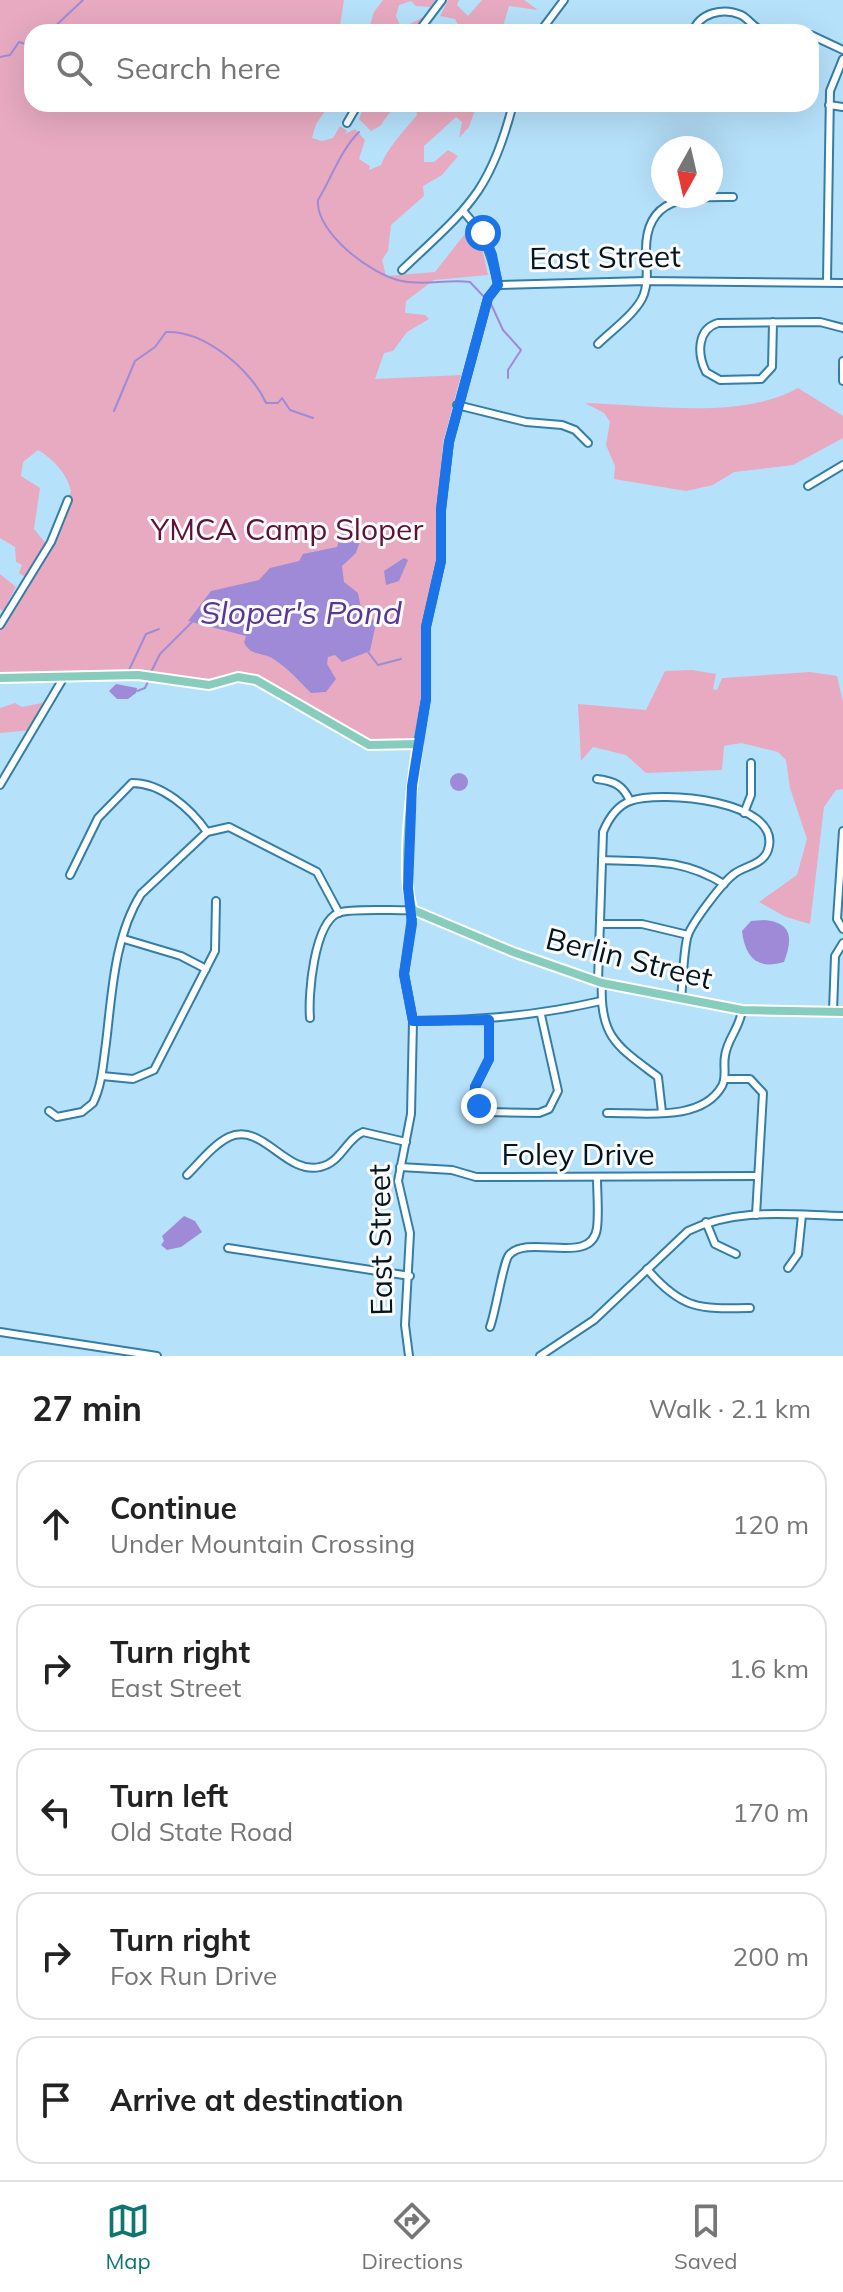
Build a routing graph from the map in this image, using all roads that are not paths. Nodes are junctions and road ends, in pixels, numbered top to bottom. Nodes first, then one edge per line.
1 (442, 0) edge
2 (564, 0) edge
3 (424, 24) edge
4 (546, 24) edge
5 (697, 24) edge
6 (751, 24) edge
7 (819, 39) edge
8 (843, 50) edge
9 (843, 59) edge
10 (829, 105) junction
11 (843, 107) edge
12 (353, 112) edge
13 (510, 112) edge
14 (347, 123) dead end
15 (831, 177) junction
16 (843, 177) edge
17 (733, 197) dead end
18 (464, 212) junction
19 (402, 270) dead end
20 (646, 281) junction
21 (827, 281) junction
22 (843, 283) edge
23 (498, 285) junction
24 (773, 322) junction
25 (843, 328) edge
26 (598, 344) dead end
27 (843, 361) edge
28 (843, 381) edge
29 (457, 405) junction
30 (588, 443) dead end
31 (843, 465) edge
32 (808, 486) dead end
33 (68, 500) dead end
34 (0, 625) edge
35 (64, 677) junction
36 (0, 678) edge
37 (418, 744) junction
38 (751, 763) dead end
39 (597, 779) dead end
40 (0, 785) edge
41 (630, 801) junction
42 (744, 813) junction
43 (843, 831) edge
44 (207, 832) junction
45 (602, 860) junction
46 (70, 875) dead end
47 (724, 884) junction
48 (216, 901) dead end
49 (413, 910) junction
50 (339, 913) junction
51 (600, 924) junction
52 (843, 929) edge
53 (688, 935) junction
54 (124, 939) junction
55 (843, 943) edge
56 (206, 969) junction
57 (600, 982) junction
58 (681, 999) junction
59 (601, 1001) junction
60 (742, 1010) junction
61 (833, 1011) junction
62 (843, 1012) edge
63 (541, 1015) junction
64 (310, 1018) dead end
65 (489, 1020) junction
66 (413, 1021) junction
67 (102, 1076) junction
68 (725, 1079) junction
69 (49, 1111) dead end
70 (662, 1112) junction
71 (607, 1113) dead end
72 (406, 1142) junction
73 (400, 1167) junction
74 (187, 1175) dead end
75 (757, 1176) junction
76 (597, 1177) junction
77 (756, 1215) junction
78 (802, 1215) junction
79 (843, 1216) edge
80 (706, 1222) junction
81 (228, 1248) dead end
82 (736, 1254) dead end
83 (788, 1268) dead end
84 (647, 1269) junction
85 (410, 1276) junction
86 (750, 1308) dead end
87 (490, 1327) dead end
88 (0, 1332) edge
89 (157, 1356) edge
90 (409, 1356) edge
91 (540, 1356) edge

1 - 3 street
2 - 4 street
5 - 6 street
7 - 8 street
9 - 10 street
10 - 11 street
10 - 15 street
12 - 14 street
13 - 18 street
15 - 16 street
15 - 21 street
17 - 20 street
18 - 19 street
18 - 23 street
20 - 21 street, East Street
20 - 23 street, East Street
20 - 26 street
21 - 22 street, East Street
23 - 29 street, East Street
24 - 24 street
24 - 25 street
27 - 28 street
29 - 30 street
29 - 37 street, East Street
31 - 32 street
33 - 34 street
35 - 36 main road
35 - 37 main road
35 - 40 street
37 - 49 main road, East Street
38 - 42 street
39 - 41 street
41 - 42 street
41 - 45 street
42 - 47 street
43 - 52 street
44 - 46 street
44 - 50 street
44 - 54 street
45 - 47 street
45 - 51 street
47 - 53 street
48 - 56 street
49 - 50 street
49 - 57 main road, Berlin Street
49 - 66 street, East Street
50 - 64 street
51 - 53 street
51 - 57 street
53 - 58 street
54 - 56 street
54 - 67 street
55 - 61 street
56 - 67 street
57 - 58 main road, Berlin Street
57 - 59 street
58 - 60 main road, Berlin Street
59 - 63 street
59 - 70 street
60 - 61 main road, Berlin Street
60 - 68 street
61 - 62 main road, Berlin Street
63 - 65 street
63 - 65 street
65 - 66 street
66 - 72 street, East Street
67 - 69 street
68 - 70 street
68 - 75 street
70 - 71 street
72 - 73 street, East Street
72 - 74 street
73 - 76 street, Foley Drive
73 - 85 street, East Street
75 - 76 street, Foley Drive
75 - 77 street
76 - 87 street
77 - 78 street
77 - 80 street
78 - 79 street
78 - 83 street
80 - 82 street
80 - 84 street
81 - 85 street
84 - 86 street
84 - 91 street
85 - 90 street, East Street
88 - 89 street

